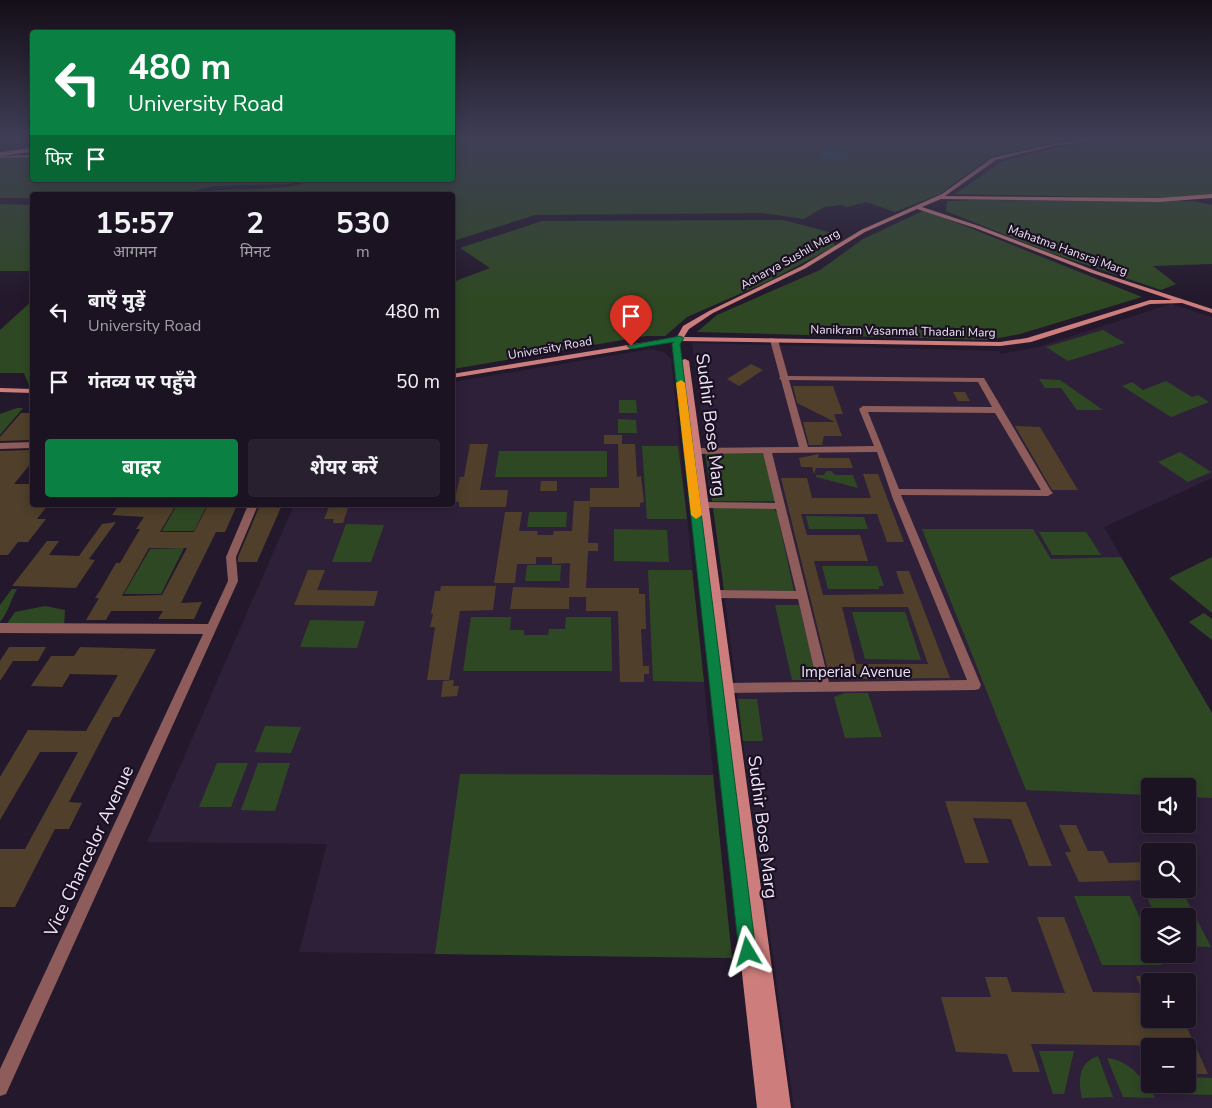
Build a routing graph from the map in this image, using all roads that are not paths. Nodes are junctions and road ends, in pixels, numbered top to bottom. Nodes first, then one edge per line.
1 (950, 192) edge
2 (1212, 196) edge
3 (943, 197) junction
4 (917, 207) junction
5 (939, 213) junction
6 (1149, 291) junction
7 (1150, 302) junction
8 (1180, 302) junction
9 (1212, 311) edge
10 (680, 338) junction
11 (774, 340) junction
12 (455, 376) edge
13 (783, 378) junction
14 (0, 390) edge
15 (30, 391) edge
16 (998, 410) junction
17 (0, 446) edge
18 (30, 446) edge
19 (880, 449) junction
20 (804, 450) junction
21 (697, 451) junction
22 (767, 451) junction
23 (896, 492) junction
24 (704, 505) junction
25 (781, 506) junction
26 (252, 507) edge
27 (716, 594) junction
28 (802, 595) junction
29 (0, 628) edge
30 (211, 629) junction
31 (824, 687) junction
32 (732, 688) junction
33 (0, 1088) edge
34 (766, 1108) edge
35 (782, 1108) edge

1 - 3 street
2 - 3 street
3 - 4 street, Acharya Sushil Marg
3 - 5 street
4 - 5 street, Mahatma Hansraj Marg
4 - 10 street, Acharya Sushil Marg
5 - 6 street, Mahatma Hansraj Marg
6 - 7 street
6 - 8 street, Mahatma Hansraj Marg
7 - 8 street, Nanikram Vasanmal Thadani Marg
7 - 11 street, Nanikram Vasanmal Thadani Marg
8 - 9 street, Mahatma Hansraj Marg
10 - 11 street, Nanikram Vasanmal Thadani Marg
10 - 12 street, University Road
10 - 21 street, Sudhir Bose Marg
10 - 34 street, Sudhir Bose Marg
11 - 13 street
13 - 16 street
13 - 20 street
14 - 15 street
16 - 19 street
16 - 23 street
17 - 18 street
19 - 20 street
19 - 23 street
20 - 22 street
21 - 22 street
21 - 24 street, Sudhir Bose Marg
22 - 25 street
23 - 31 street, Imperial Avenue
24 - 25 street
24 - 27 street, Sudhir Bose Marg
25 - 28 street
26 - 30 street, Vice Chancelor Avenue
27 - 28 street
27 - 32 street, Sudhir Bose Marg
28 - 31 street
29 - 30 street
30 - 33 street, Vice Chancelor Avenue
31 - 32 street, Imperial Avenue
32 - 35 street, Sudhir Bose Marg

